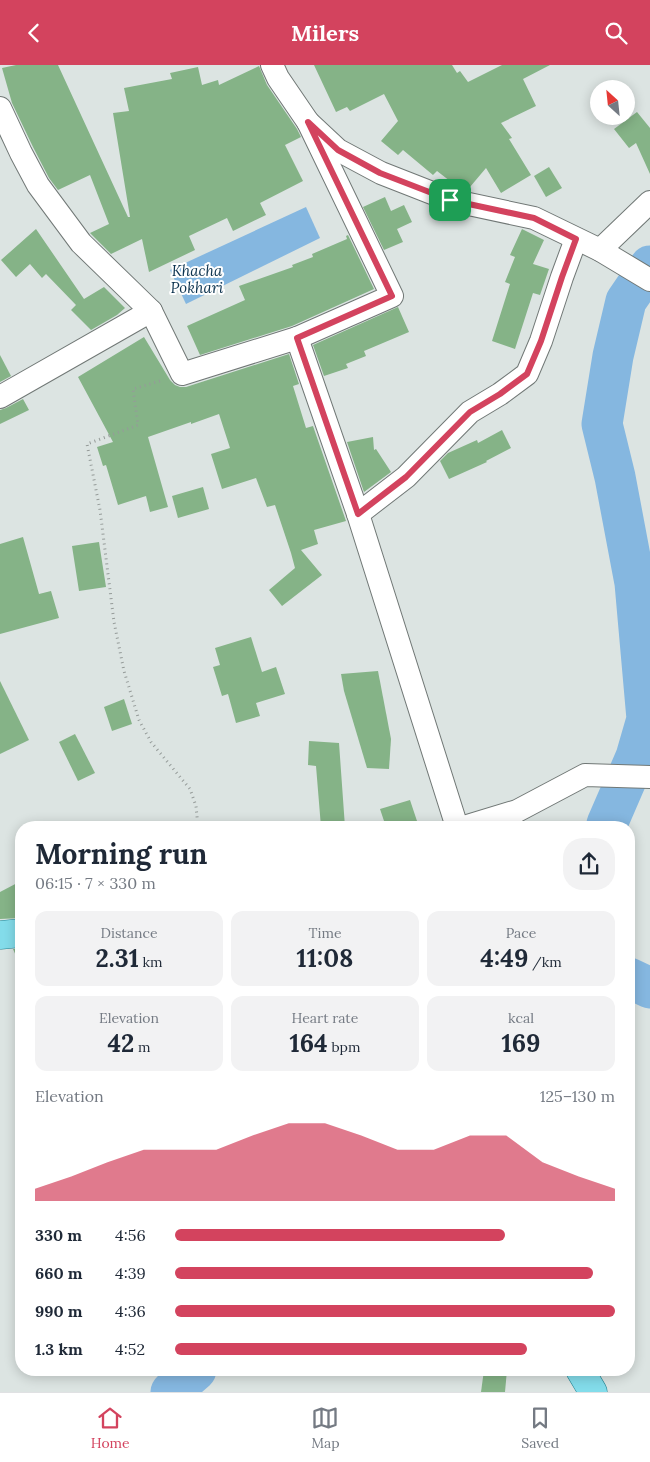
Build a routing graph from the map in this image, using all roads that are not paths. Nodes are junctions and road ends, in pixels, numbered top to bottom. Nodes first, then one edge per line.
1 (272, 65) edge
2 (0, 107) edge
3 (308, 122) junction
4 (650, 202) edge
5 (576, 239) junction
6 (600, 251) junction
7 (650, 280) edge
8 (151, 311) junction
9 (297, 338) junction
10 (0, 397) edge
11 (358, 514) junction
12 (650, 777) edge
13 (455, 821) edge
14 (484, 821) edge
15 (15, 934) edge
16 (0, 935) edge
17 (584, 1376) edge
18 (593, 1392) edge

1 - 3 street
2 - 8 street
3 - 5 street
3 - 9 street
4 - 6 street
5 - 6 street
5 - 11 street
6 - 7 street
8 - 9 street
8 - 10 street
9 - 11 street
11 - 13 street
12 - 14 street
15 - 16 main road
17 - 18 main road

